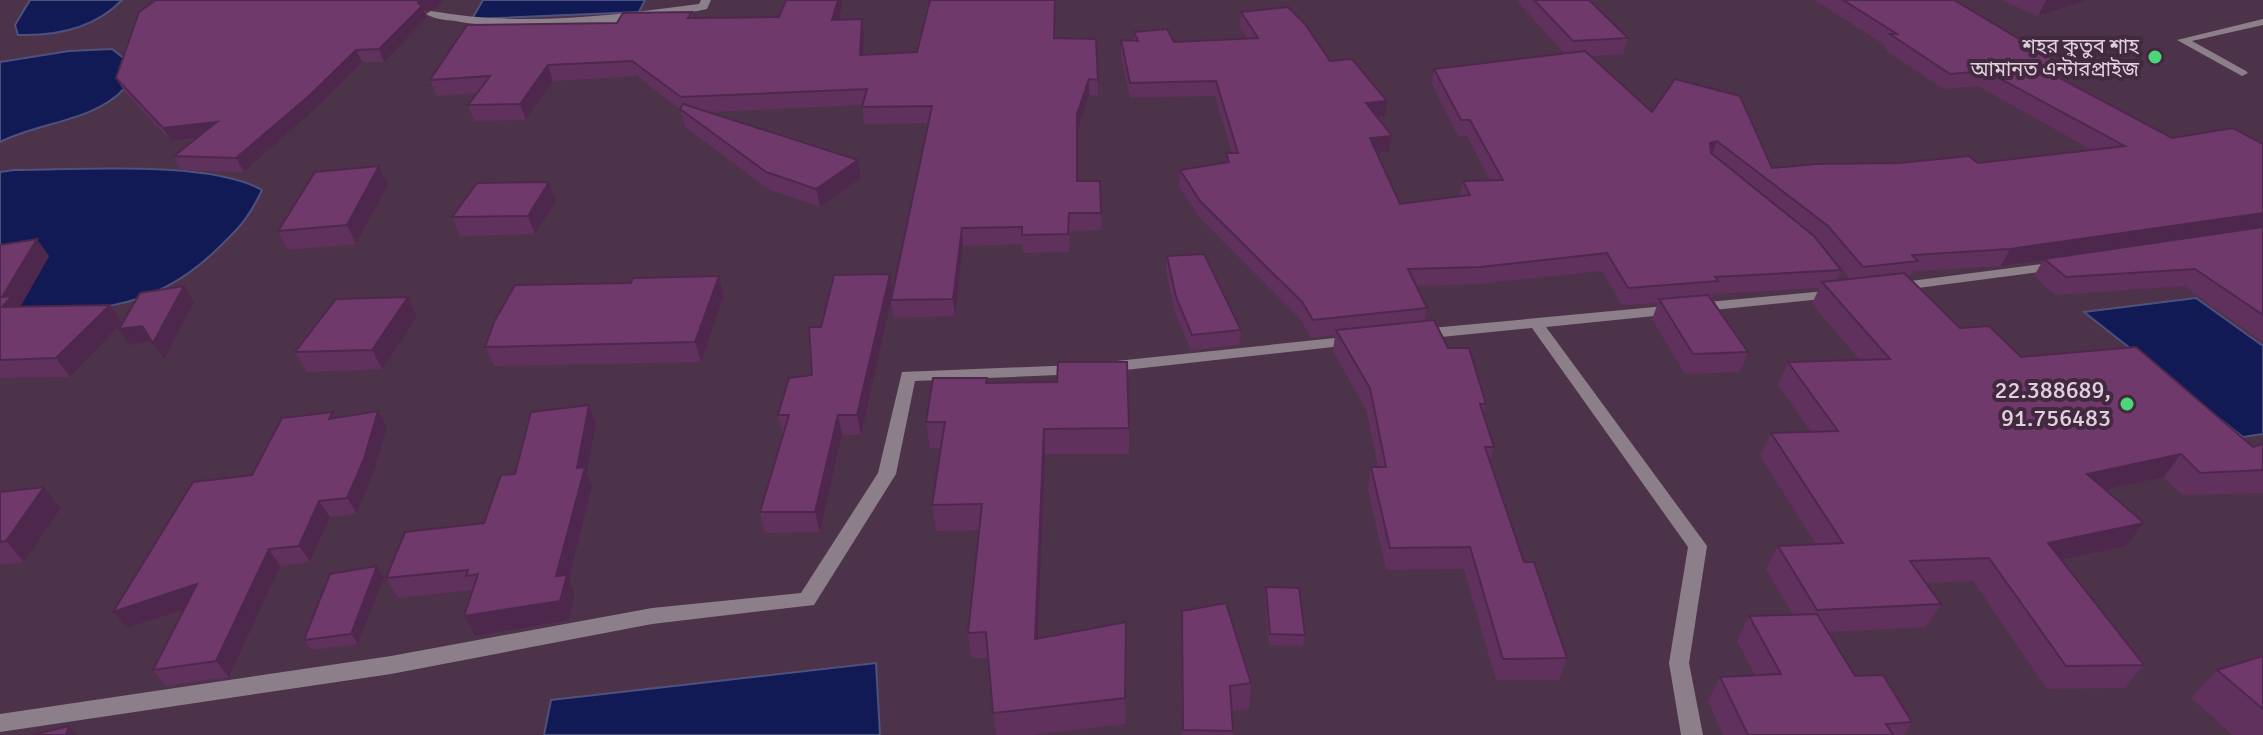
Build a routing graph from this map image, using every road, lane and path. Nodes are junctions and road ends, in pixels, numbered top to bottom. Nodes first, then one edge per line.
1 (706, 0) edge
2 (431, 14) dead end
3 (2263, 22) edge
4 (2242, 73) dead end
5 (2079, 263) edge
6 (1841, 282) edge
7 (1881, 289) edge
8 (1535, 322) junction
9 (1399, 337) edge
10 (1367, 340) edge
11 (0, 723) edge
12 (1692, 735) edge

1 - 2 street
3 - 4 street
5 - 7 street
6 - 8 street
8 - 9 street
8 - 12 street
10 - 11 street

